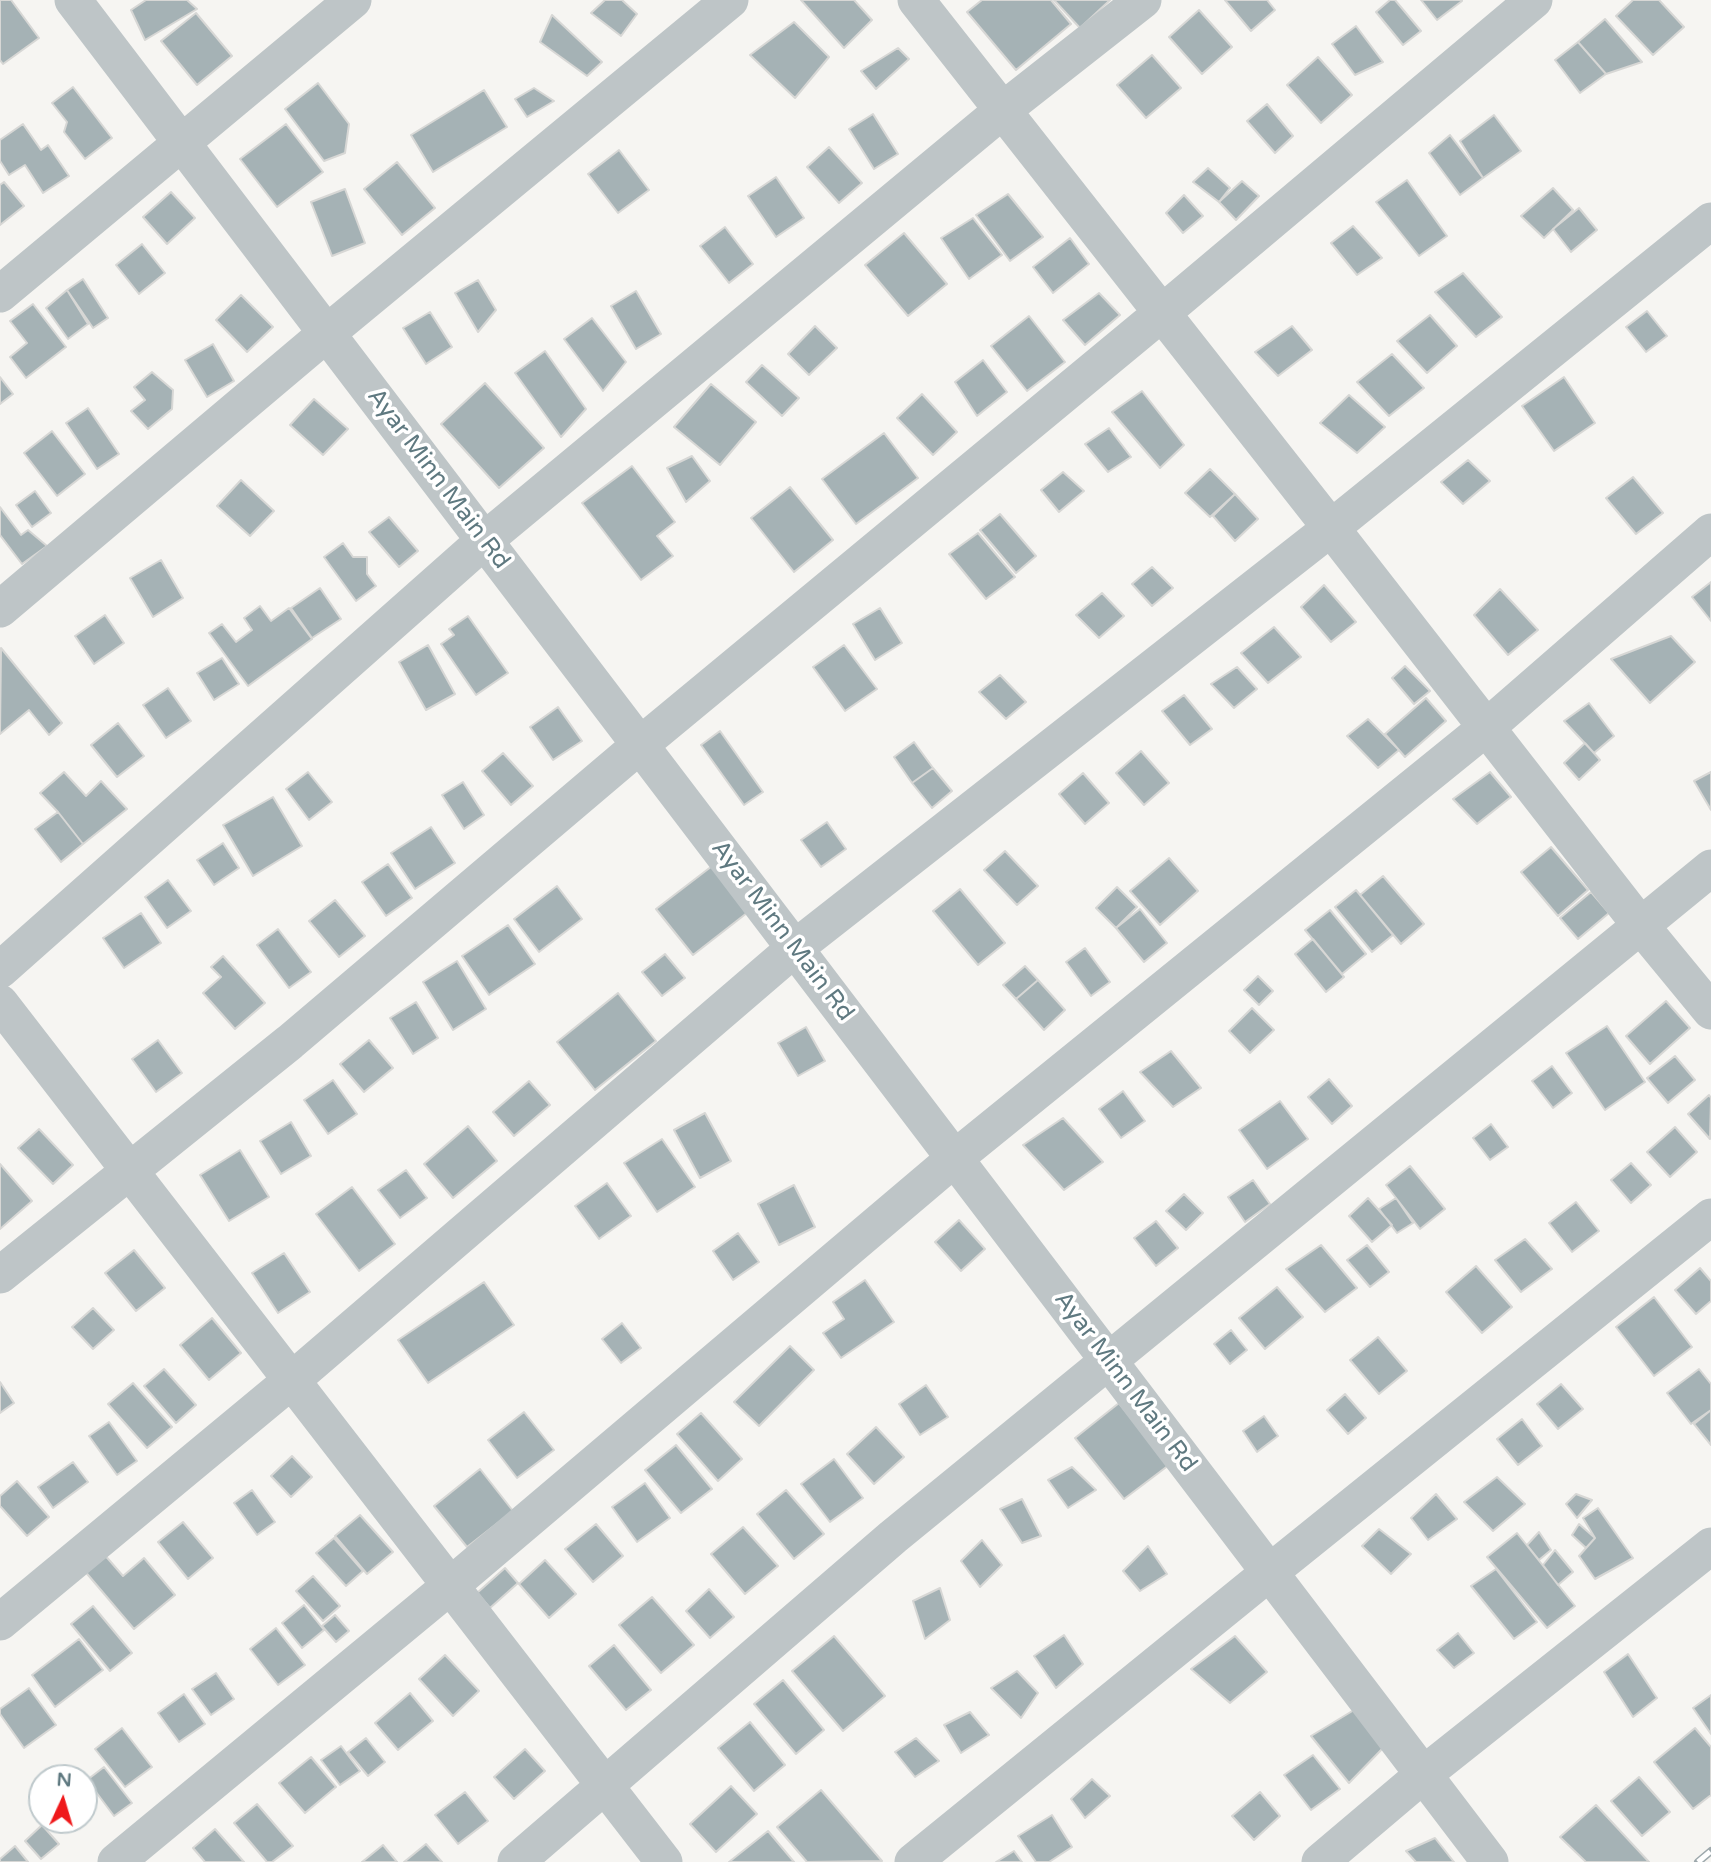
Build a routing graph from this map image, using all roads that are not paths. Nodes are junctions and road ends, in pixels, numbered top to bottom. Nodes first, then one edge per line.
1 (73, 0) edge
2 (353, 0) edge
3 (730, 0) edge
4 (916, 0) edge
5 (1143, 0) edge
6 (1534, 0) edge
7 (1003, 110) junction
8 (181, 142) junction
9 (1711, 221) edge
10 (0, 294) edge
11 (1162, 313) junction
12 (327, 333) junction
13 (1331, 527) junction
14 (1711, 533) edge
15 (485, 540) junction
16 (0, 609) edge
17 (1487, 727) junction
18 (640, 745) junction
19 (1711, 868) edge
20 (1641, 926) junction
21 (795, 948) junction
22 (0, 970) edge
23 (0, 1003) edge
24 (1711, 1011) edge
25 (955, 1157) junction
26 (130, 1170) junction
27 (1711, 1217) edge
28 (0, 1275) edge
29 (1109, 1360) junction
30 (292, 1380) junction
31 (1711, 1546) edge
32 (1270, 1572) junction
33 (450, 1586) junction
34 (0, 1622) edge
35 (1424, 1774) junction
36 (606, 1785) junction
37 (116, 1862) edge
38 (516, 1862) edge
39 (664, 1862) edge
40 (913, 1862) edge
41 (1320, 1862) edge
42 (1490, 1862) edge

1 - 8 street, Ayar Minn Main Rd
2 - 8 street
3 - 12 street
4 - 7 street
5 - 7 street
6 - 11 street
7 - 11 street
7 - 15 street
8 - 10 street
8 - 12 street, Ayar Minn Main Rd
9 - 13 street
11 - 13 street
11 - 18 street
12 - 15 street, Ayar Minn Main Rd
12 - 16 street
13 - 17 street
13 - 21 street
14 - 17 street
15 - 18 street, Ayar Minn Main Rd
15 - 22 street
17 - 20 street
17 - 25 street
18 - 21 street, Ayar Minn Main Rd
18 - 26 street
19 - 20 street
20 - 24 street
20 - 29 street
21 - 25 street, Ayar Minn Main Rd
21 - 30 street
23 - 26 street
25 - 29 street, Ayar Minn Main Rd
25 - 33 street
26 - 28 street
26 - 30 street
27 - 32 street
29 - 32 street, Ayar Minn Main Rd
29 - 36 street
30 - 33 street
30 - 34 street
31 - 35 street
32 - 35 street, Ayar Minn Main Rd
32 - 40 street
33 - 36 street
33 - 37 street
35 - 41 street
35 - 42 street, Ayar Minn Main Rd
36 - 38 street
36 - 39 street

